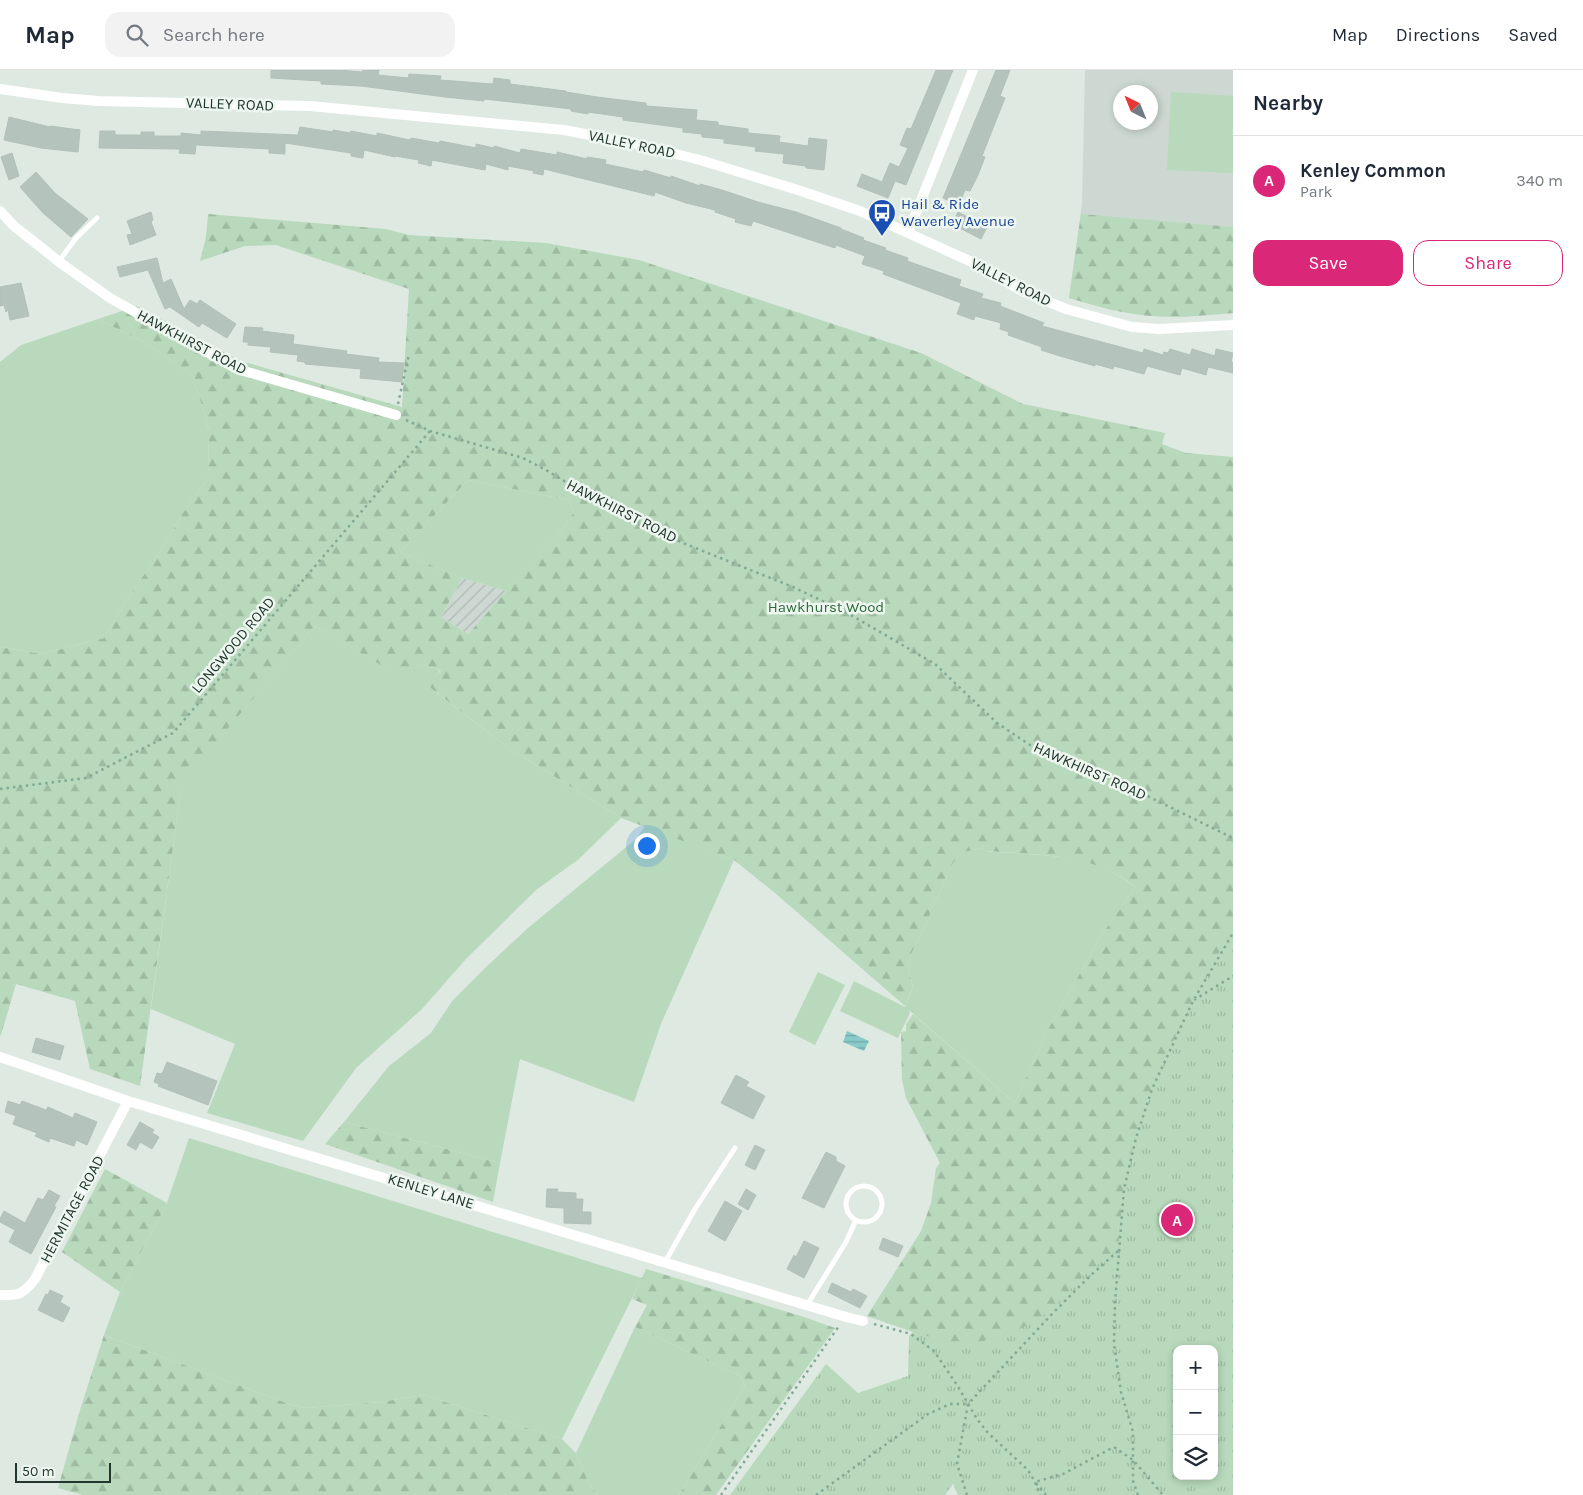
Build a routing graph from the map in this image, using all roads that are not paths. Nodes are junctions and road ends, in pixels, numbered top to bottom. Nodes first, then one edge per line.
1 (974, 70) edge
2 (0, 89) edge
3 (0, 211) edge
4 (97, 218) dead end
5 (908, 233) junction
6 (58, 262) junction
7 (1233, 325) edge
8 (396, 416) road end
9 (0, 1057) edge
10 (128, 1101) junction
11 (735, 1148) dead end
12 (856, 1220) junction
13 (665, 1262) junction
14 (0, 1295) edge
15 (807, 1305) junction
16 (863, 1321) road end

1 - 5 street
2 - 5 street, VALLEY ROAD
3 - 6 street, HAWKHIRST ROAD
4 - 6 lane
5 - 7 street, VALLEY ROAD
6 - 8 street, HAWKHIRST ROAD
9 - 10 street, KENLEY LANE
10 - 13 street, KENLEY LANE
10 - 14 street, HERMITAGE ROAD
11 - 13 lane
12 - 12 lane
12 - 15 lane
13 - 15 street, KENLEY LANE
15 - 16 street, KENLEY LANE

